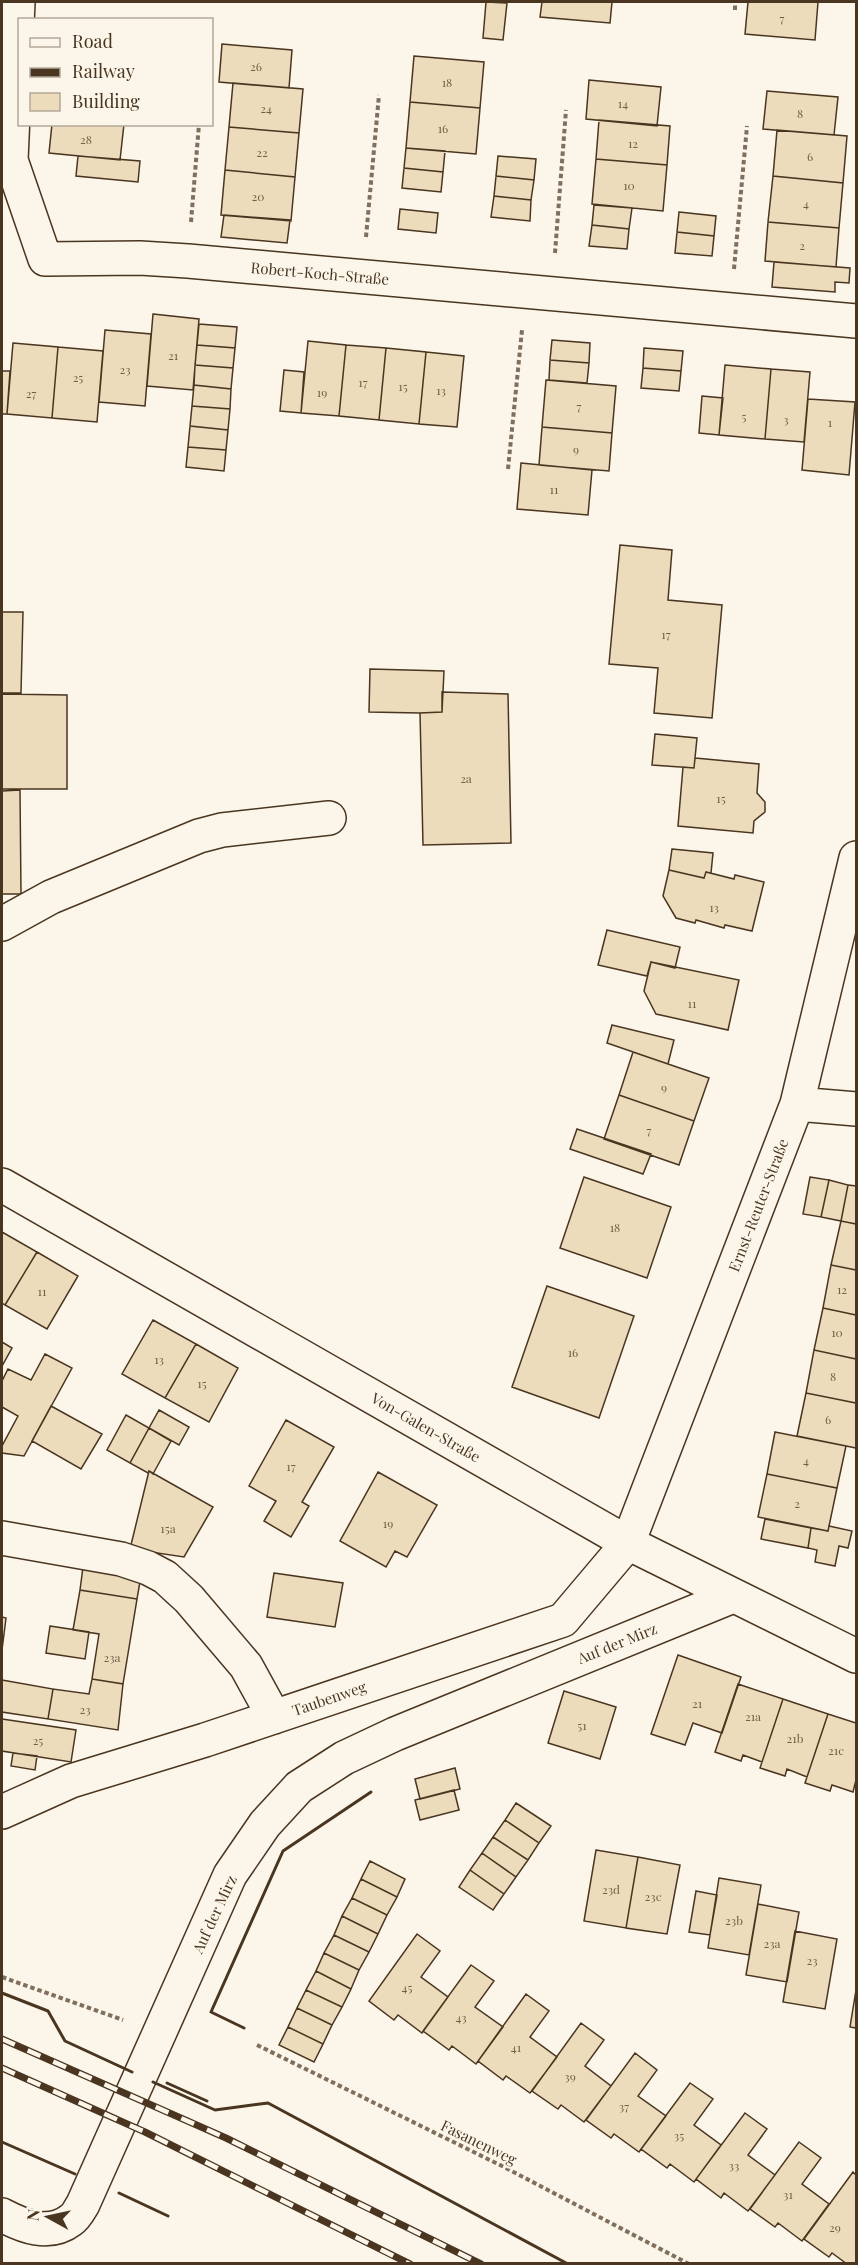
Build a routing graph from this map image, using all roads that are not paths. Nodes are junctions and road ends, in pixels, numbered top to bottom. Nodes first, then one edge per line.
1 (18, 2) edge
2 (856, 321) edge
3 (329, 818) dead end
4 (856, 858) edge
5 (2, 924) edge
6 (797, 1104) junction
7 (856, 1109) edge
8 (2, 1185) edge
9 (2, 1538) edge
10 (628, 1543) junction
11 (733, 1596) junction
12 (856, 1656) edge
13 (274, 1717) junction
14 (2, 1812) edge
15 (2, 2215) edge

1 - 2 street, Robert-Koch-Straße
3 - 5 street
4 - 6 street, Ernst-Reuter-Straße
6 - 7 street
6 - 10 street, Ernst-Reuter-Straße
8 - 10 street, Von-Galen-Straße
9 - 13 street
10 - 11 street, Von-Galen-Straße
10 - 13 street, Taubenweg
11 - 12 street, Von-Galen-Straße
11 - 15 street, Auf der Mirz
13 - 14 street, Taubenweg

